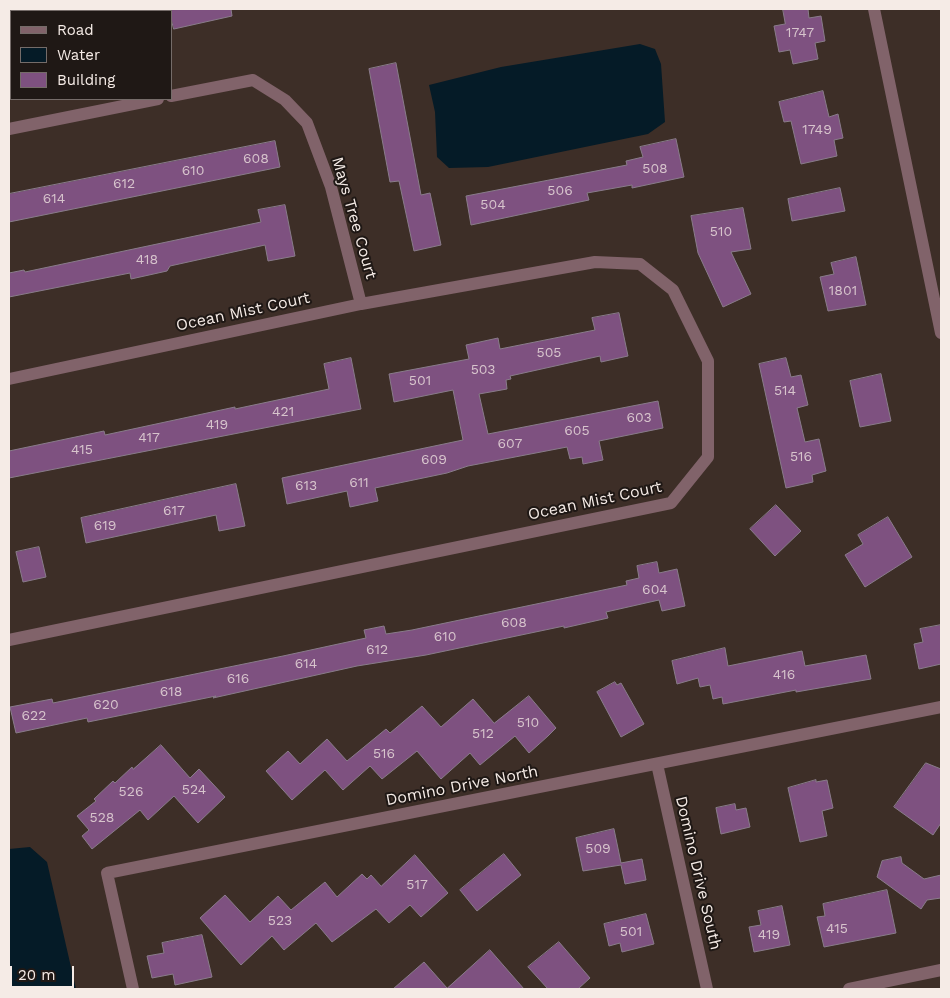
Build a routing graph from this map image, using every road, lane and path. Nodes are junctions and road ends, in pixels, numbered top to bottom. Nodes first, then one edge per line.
1 (874, 9) edge
2 (172, 96) edge
3 (153, 100) edge
4 (9, 129) edge
5 (361, 304) junction
6 (941, 333) edge
7 (9, 379) edge
8 (9, 640) edge
9 (941, 708) edge
10 (656, 764) junction
11 (941, 970) edge
12 (133, 989) edge
13 (707, 989) edge
14 (849, 989) edge

1 - 6 street
2 - 5 street, Mays Tree Court
3 - 4 street
5 - 7 street, Ocean Mist Court
5 - 8 street, Ocean Mist Court
9 - 10 street, Domino Drive North
10 - 12 street, Domino Drive North
10 - 13 street, Domino Drive South
11 - 14 street

